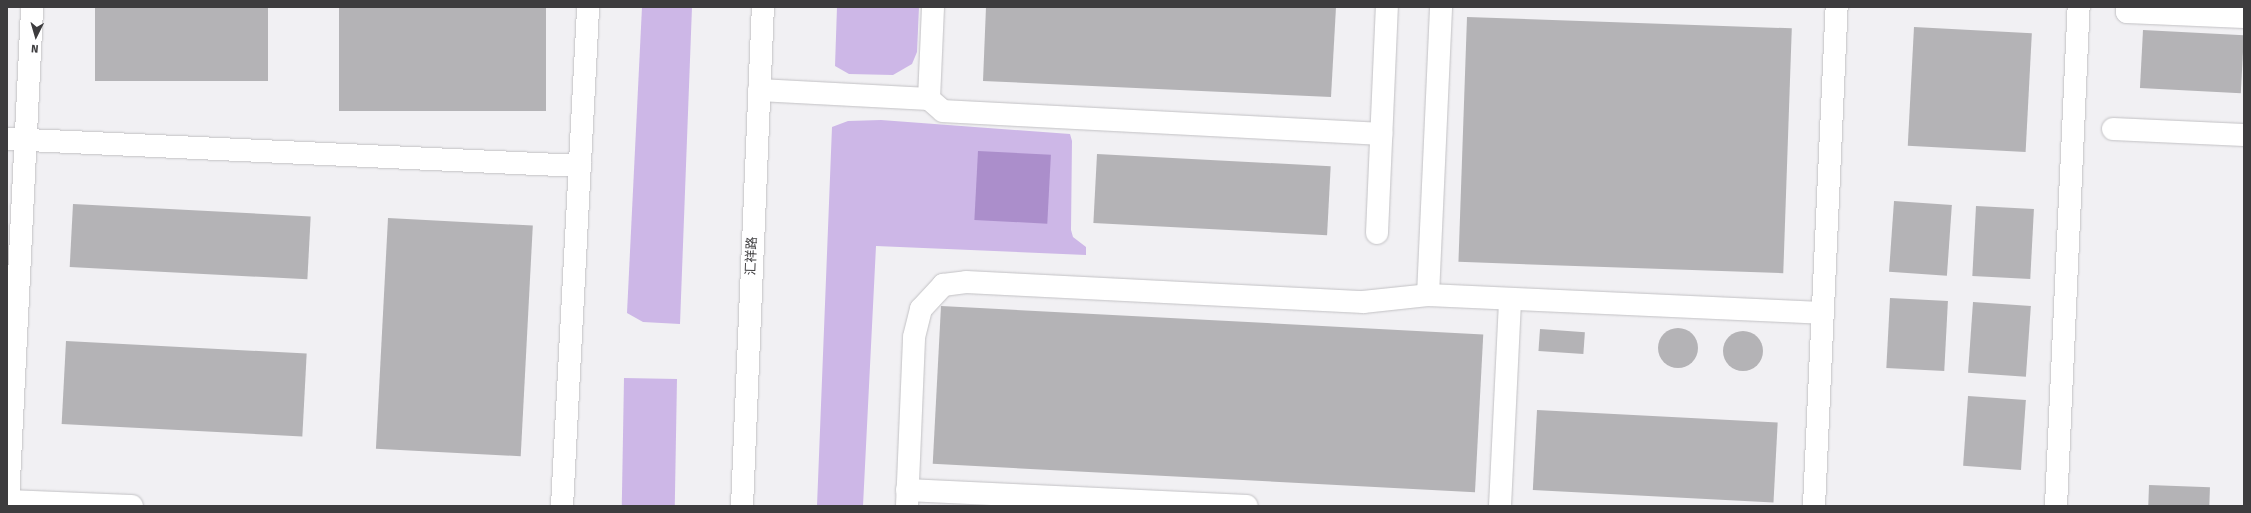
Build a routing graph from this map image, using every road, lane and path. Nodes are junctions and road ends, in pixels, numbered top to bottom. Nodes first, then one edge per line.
1 (32, 7) edge
2 (588, 7) edge
3 (763, 7) edge
4 (933, 7) edge
5 (1387, 7) edge
6 (1441, 7) edge
7 (1837, 7) edge
8 (2079, 7) edge
9 (2127, 7) edge
10 (2244, 17) edge
11 (759, 90) junction
12 (929, 99) junction
13 (2113, 129) dead end
14 (1381, 134) junction
15 (2244, 135) edge
16 (16, 139) edge
17 (580, 166) junction
18 (1377, 233) dead end
19 (1428, 295) junction
20 (1510, 299) junction
21 (1822, 313) junction
22 (907, 498) edge
23 (8, 501) edge
24 (132, 506) edge
25 (562, 506) edge
26 (742, 506) edge
27 (1247, 506) edge
28 (1500, 506) edge
29 (1814, 506) edge
30 (2056, 506) edge

1 - 16 main road
2 - 17 main road
3 - 11 main road, 汇祥路
4 - 12 main road
5 - 14 main road
6 - 19 main road
7 - 21 main road
8 - 30 main road
9 - 10 main road
11 - 12 main road
11 - 26 main road, 汇祥路
12 - 14 main road
13 - 15 main road
14 - 18 main road
16 - 17 main road
16 - 23 main road
17 - 25 main road
19 - 20 main road
19 - 22 main road
20 - 21 main road
20 - 28 main road
21 - 29 main road
22 - 27 main road
23 - 24 main road

